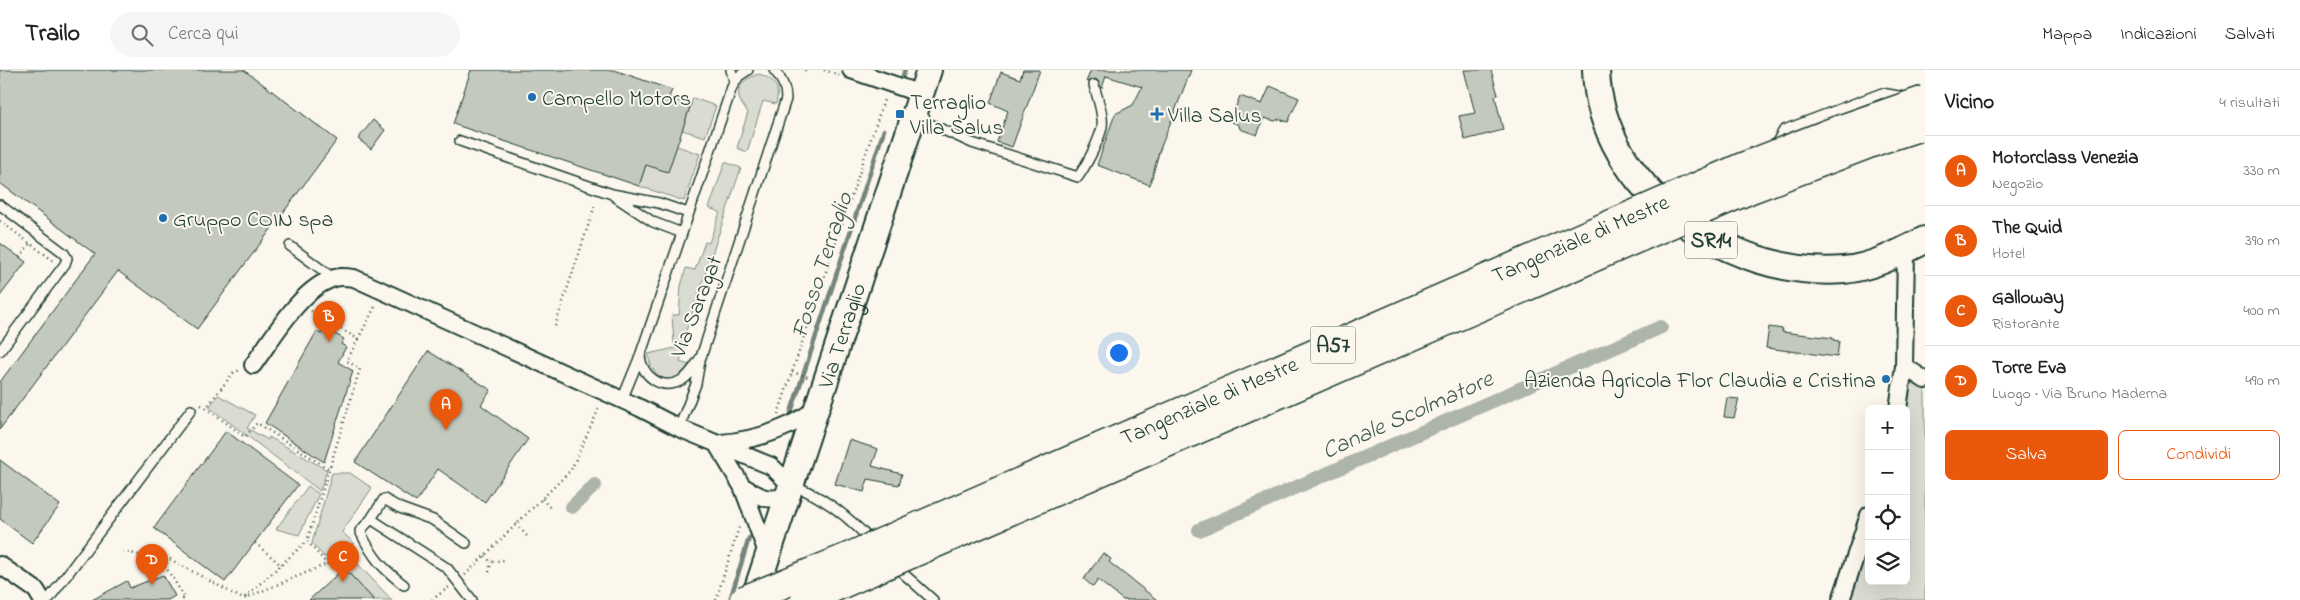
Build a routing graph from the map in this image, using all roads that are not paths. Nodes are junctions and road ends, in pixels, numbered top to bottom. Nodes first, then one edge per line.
1 (731, 70) edge
2 (748, 70) edge
3 (851, 70) edge
4 (929, 70) edge
5 (1596, 70) edge
6 (773, 71) edge
7 (734, 81) junction
8 (1094, 85) dead end
9 (919, 101) junction
10 (1924, 108) edge
11 (460, 141) dead end
12 (1774, 191) dead end
13 (1742, 193) junction
14 (612, 194) junction
15 (0, 206) edge
16 (688, 213) junction
17 (682, 233) junction
18 (1918, 244) edge
19 (290, 246) dead end
20 (333, 278) junction
21 (0, 351) edge
22 (640, 356) junction
23 (701, 357) junction
24 (253, 365) road end
25 (1904, 366) junction
26 (1925, 380) edge
27 (622, 400) junction
28 (1899, 405) edge
29 (818, 407) junction
30 (191, 410) road end
31 (679, 428) junction
32 (716, 444) junction
33 (742, 486) junction
34 (790, 490) junction
35 (371, 519) junction
36 (1865, 527) edge
37 (466, 543) dead end
38 (768, 555) junction
39 (0, 565) edge
40 (404, 585) dead end
41 (42, 600) edge
42 (48, 600) edge
43 (472, 600) edge
44 (744, 600) edge
45 (753, 600) edge
46 (805, 600) edge
47 (933, 600) edge
48 (1841, 600) edge

1 - 7 lane
2 - 7 lane
3 - 9 street
4 - 9 main road, Via Terraglio
5 - 18 main road, SR14
6 - 23 lane, Via Saragat
7 - 16 lane, Via Saragat
8 - 9 lane
9 - 29 main road, Via Terraglio
10 - 13 highway, Tangenziale di Mestre / A57, bridge
10 - 44 highway, Tangenziale di Mestre / A57, bridge
11 - 14 lane
12 - 13 lane
13 - 46 highway, Tangenziale di Mestre / A57, bridge
14 - 16 lane
14 - 17 lane
15 - 21 lane
16 - 17 lane, Via Saragat
17 - 22 lane, Via Saragat
18 - 25 street
19 - 20 lane
20 - 24 street
20 - 27 street
22 - 23 lane, Via Saragat
22 - 27 lane
23 - 31 lane
25 - 26 street
25 - 28 street
27 - 31 street
29 - 32 street
29 - 34 main road, Via Terraglio
30 - 42 lane
31 - 32 street
32 - 33 street
32 - 34 street
33 - 34 street
33 - 38 street
34 - 38 main road, Via Terraglio
34 - 47 lane
35 - 37 lane
35 - 40 lane
35 - 43 lane
36 - 48 street
38 - 45 main road, Via Terraglio
39 - 41 street

